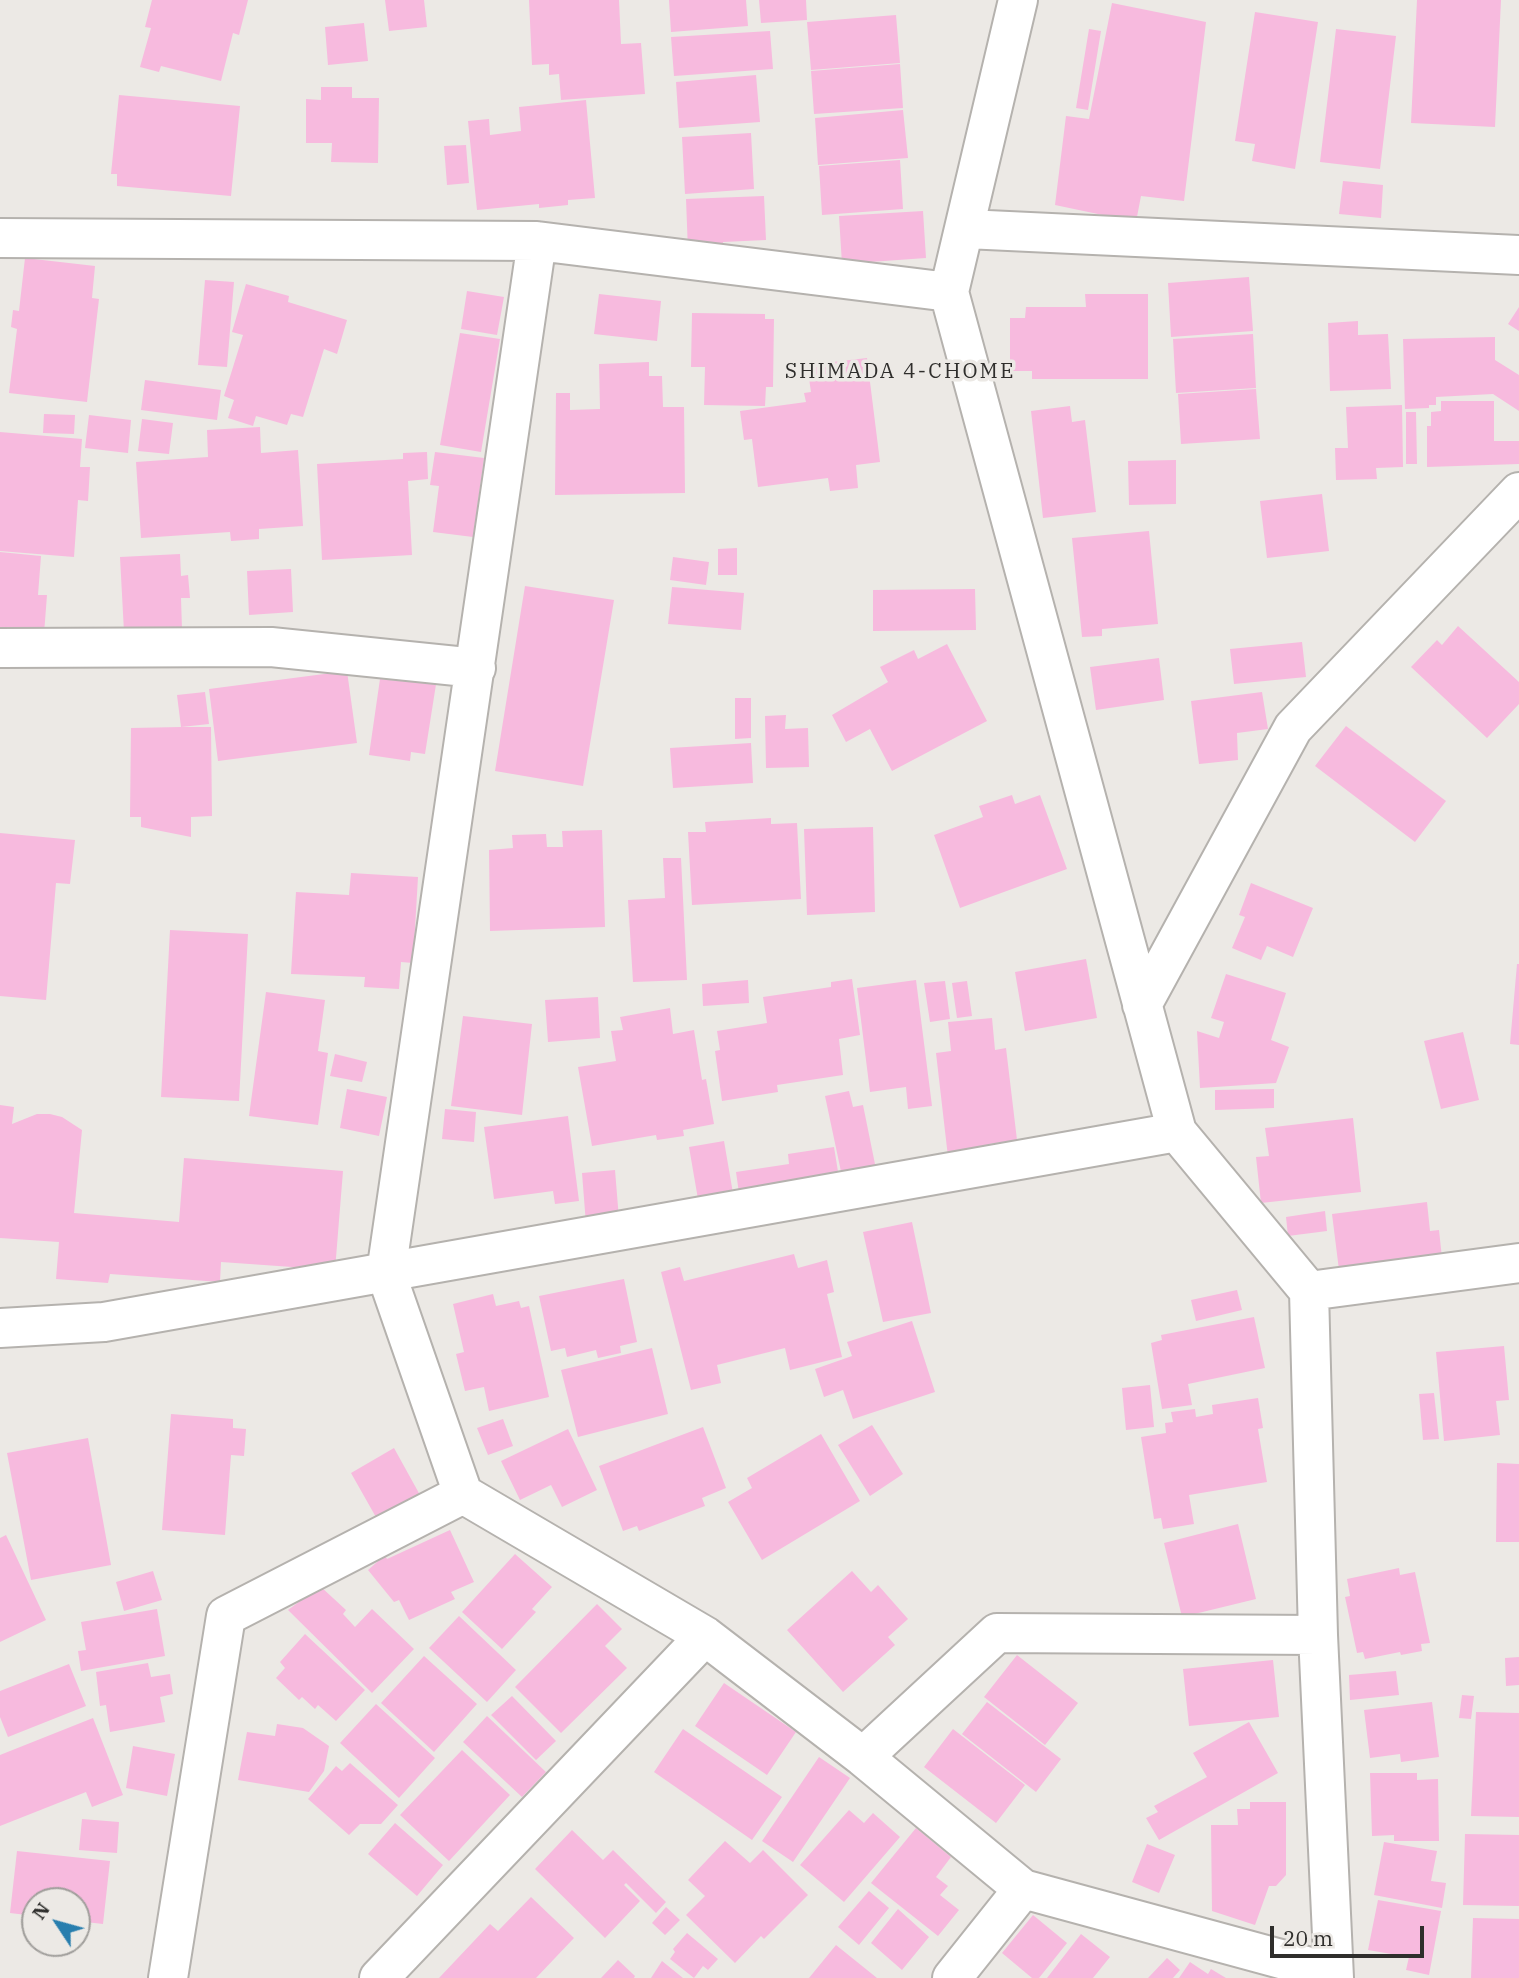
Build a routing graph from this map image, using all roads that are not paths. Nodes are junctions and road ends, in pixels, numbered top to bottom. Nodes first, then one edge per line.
1 (1018, 0) edge
2 (966, 229) junction
3 (0, 238) edge
4 (537, 241) junction
5 (1519, 256) edge
6 (949, 292) junction
7 (1519, 492) edge
8 (0, 648) edge
9 (476, 668) junction
10 (1142, 1004) junction
11 (1177, 1132) junction
12 (1519, 1263) edge
13 (386, 1273) junction
14 (1309, 1291) junction
15 (0, 1328) edge
16 (463, 1494) junction
17 (1318, 1635) junction
18 (705, 1636) junction
19 (863, 1757) junction
20 (1023, 1889) junction
21 (168, 1978) edge
22 (379, 1978) edge
23 (952, 1978) edge
24 (1328, 1978) edge
25 (1334, 1978) edge

1 - 2 street
2 - 5 street
2 - 6 street
3 - 4 street
4 - 6 street
4 - 9 street
6 - 10 street
7 - 10 street
8 - 9 street
9 - 13 street
10 - 11 street
11 - 13 street
11 - 14 street
12 - 14 street
13 - 15 street
13 - 16 street
14 - 17 street
16 - 18 street
16 - 21 street
17 - 19 street
17 - 25 street
18 - 19 street
18 - 22 street
19 - 20 street
20 - 23 street
20 - 24 street

